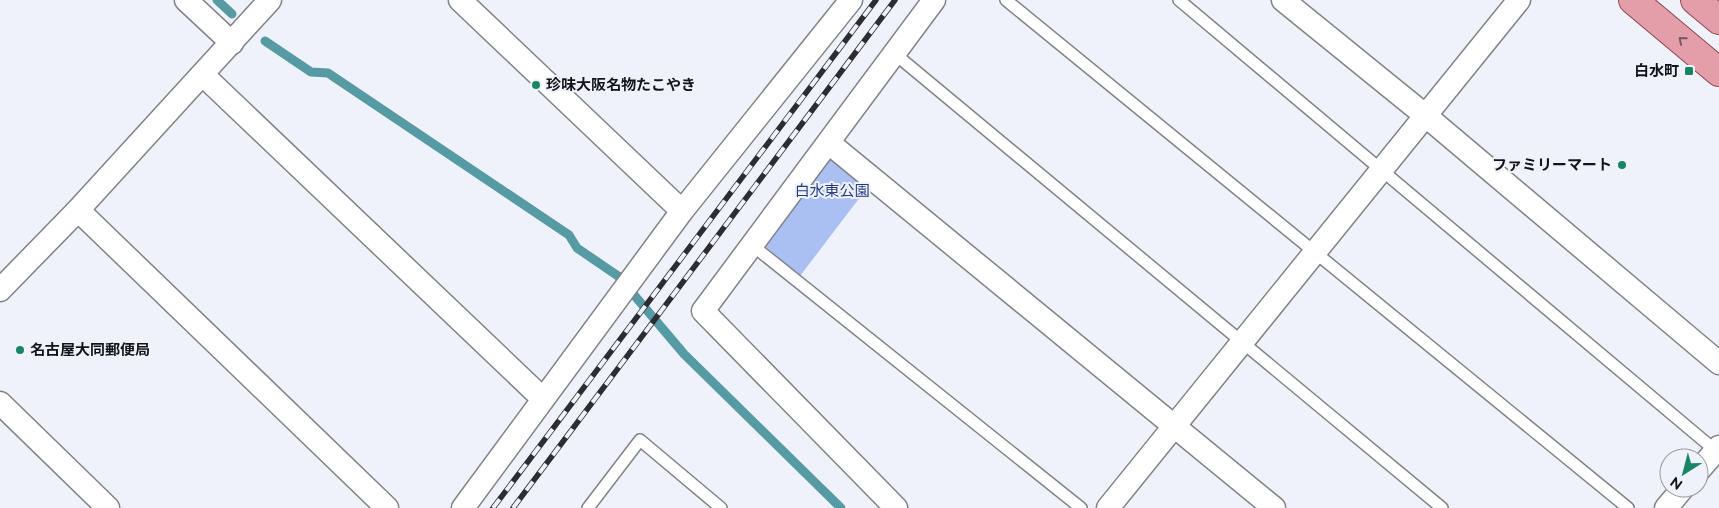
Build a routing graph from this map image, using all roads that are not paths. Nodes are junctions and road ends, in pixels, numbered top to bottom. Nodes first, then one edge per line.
1 (186, 0) edge
2 (460, 0) edge
3 (851, 0) edge
4 (934, 0) edge
5 (1006, 0) edge
6 (1179, 0) edge
7 (1283, 0) edge
8 (1519, 0) edge
9 (1633, 0) edge
10 (1695, 0) edge
11 (265, 2) edge
12 (1719, 20) edge
13 (232, 44) junction
14 (894, 54) junction
15 (1719, 72) edge
16 (203, 75) junction
17 (1426, 116) junction
18 (830, 142) junction
19 (1381, 171) junction
20 (78, 210) junction
21 (682, 211) junction
22 (752, 245) junction
23 (1314, 254) junction
24 (0, 290) edge
25 (1242, 342) junction
26 (1719, 363) edge
27 (543, 399) junction
28 (0, 403) edge
29 (1174, 426) junction
30 (1717, 449) edge
31 (1674, 498) edge
32 (108, 508) edge
33 (387, 508) edge
34 (463, 508) edge
35 (588, 508) edge
36 (721, 508) edge
37 (896, 508) edge
38 (1082, 508) edge
39 (1108, 508) edge
40 (1274, 508) edge
41 (1442, 508) edge
42 (1628, 508) edge
43 (1666, 508) edge

1 - 13 street
2 - 21 street
3 - 21 street
4 - 14 street
5 - 23 lane
6 - 19 lane
7 - 17 street
8 - 17 street
15 -> 9 main road
10 - 12 main road
11 - 13 street
13 - 16 street
14 - 18 street
14 - 25 lane
16 - 20 street
16 - 27 street
17 - 19 street
17 - 26 street
18 - 22 street
18 - 29 street
19 - 23 street
19 - 30 lane
20 - 24 street
20 - 33 street
21 - 27 street
22 - 37 street
22 - 38 lane
23 - 25 street
23 - 42 lane
25 - 29 street
25 - 41 lane
27 - 34 street
28 - 32 street
29 - 39 street
29 - 40 street
31 - 43 street
35 - 36 lane

